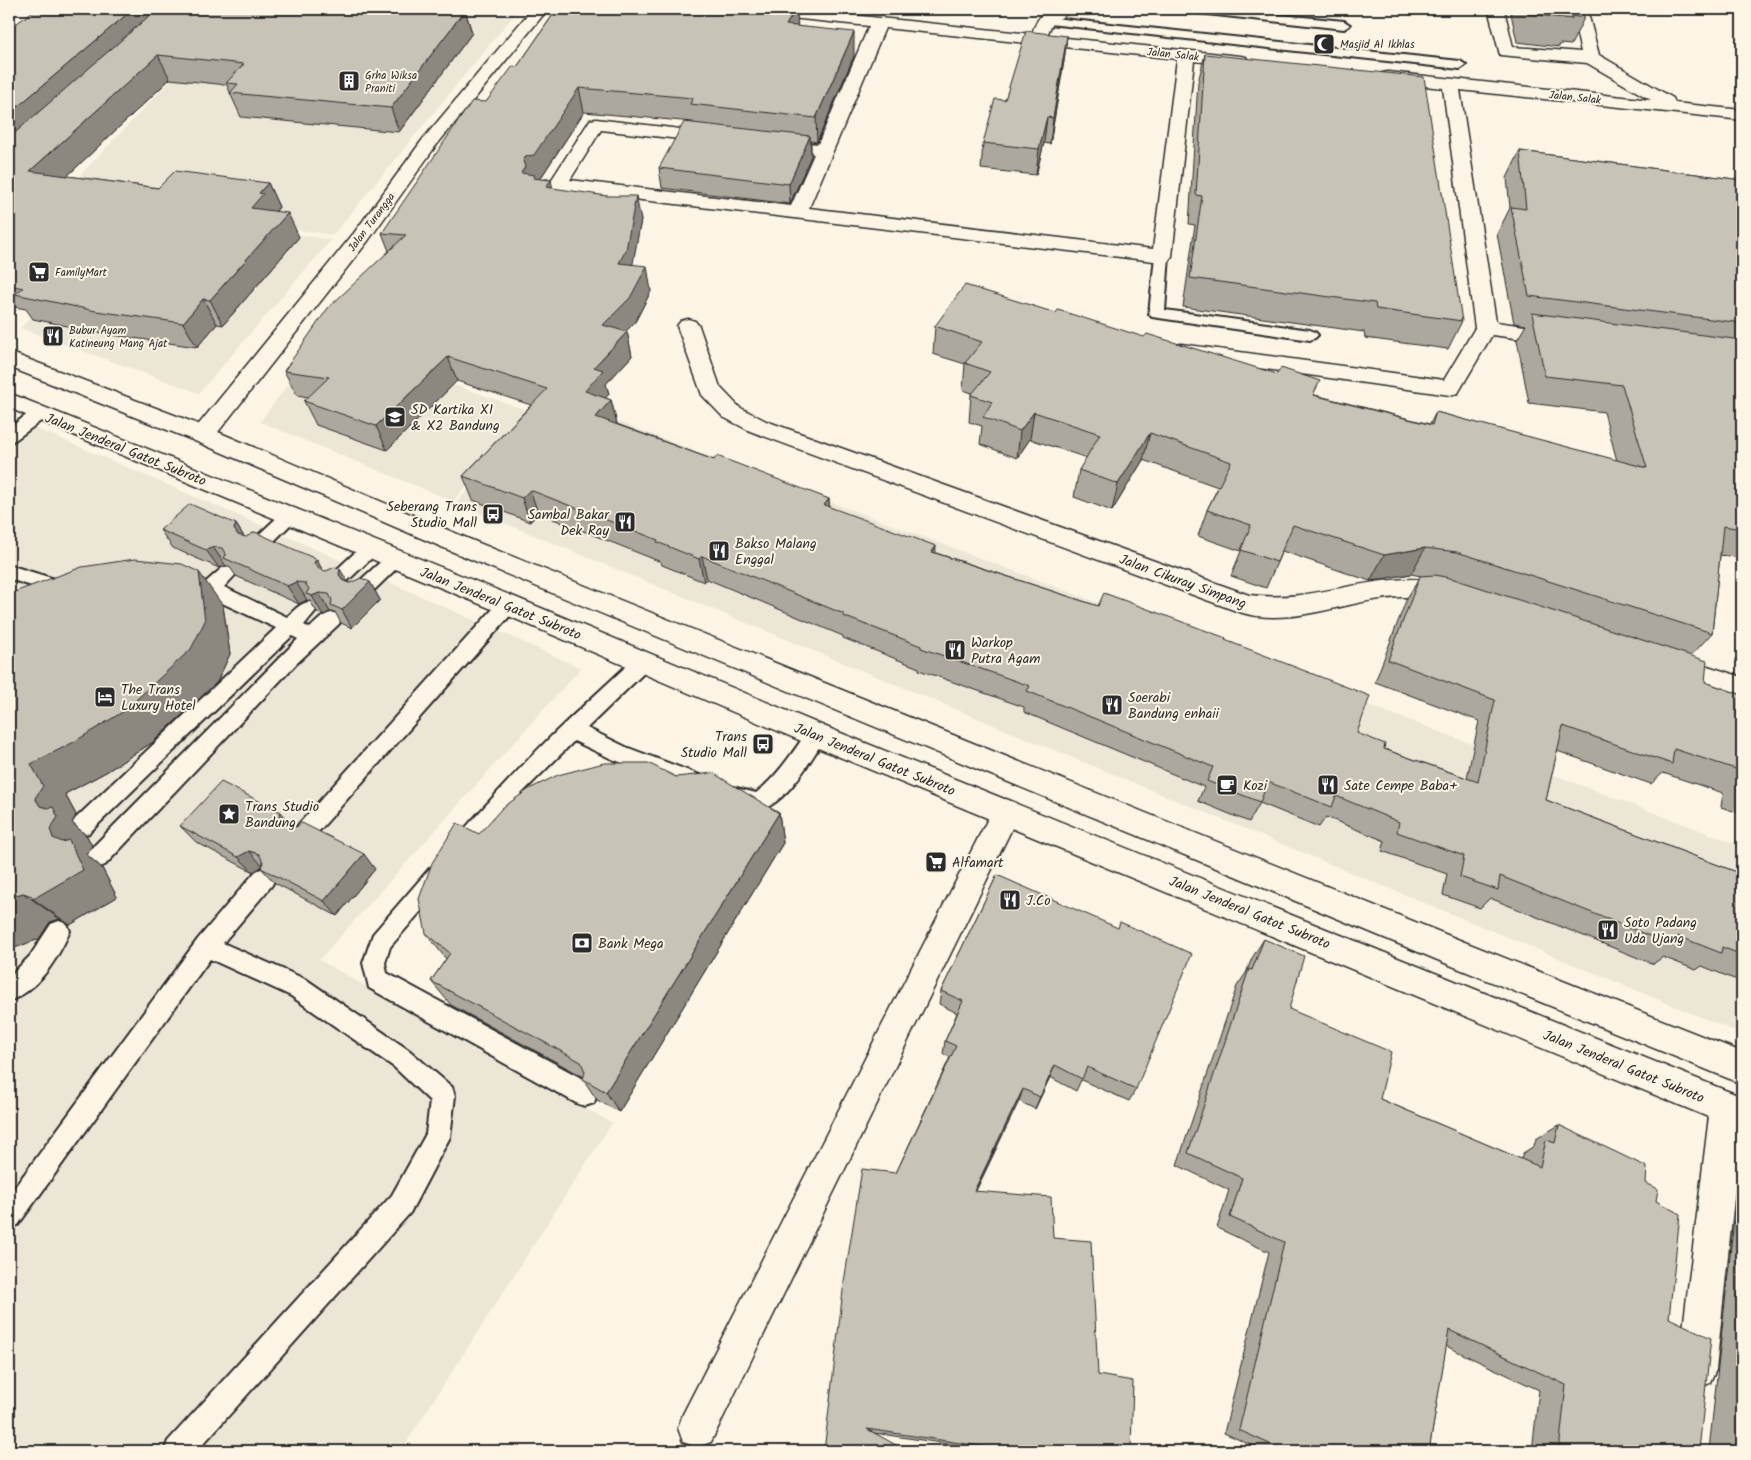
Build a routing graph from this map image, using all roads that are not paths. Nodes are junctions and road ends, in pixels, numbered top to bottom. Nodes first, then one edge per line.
1 (540, 9) edge
2 (752, 9) edge
3 (1062, 9) edge
4 (1188, 9) edge
5 (1496, 9) edge
6 (1579, 9) edge
7 (1044, 21) junction
8 (879, 22) junction
9 (1344, 25) dead end
10 (1038, 39) junction
11 (1186, 55) junction
12 (1562, 56) junction
13 (1591, 58) junction
14 (1254, 62) edge
15 (1456, 74) junction
16 (1372, 75) edge
17 (1508, 89) junction
18 (1677, 108) junction
19 (1742, 115) edge
20 (729, 139) edge
21 (758, 142) edge
22 (825, 150) junction
23 (798, 212) junction
24 (1162, 256) junction
25 (688, 326) dead end
26 (1486, 328) junction
27 (1310, 335) dead end
28 (1575, 339) edge
29 (1163, 348) edge
30 (9, 359) edge
31 (9, 400) edge
32 (39, 414) junction
33 (203, 435) junction
34 (9, 436) edge
35 (290, 515) junction
36 (257, 547) edge
37 (370, 549) junction
38 (394, 560) junction
39 (9, 572) edge
40 (228, 573) edge
41 (336, 581) edge
42 (166, 584) edge
43 (85, 586) edge
44 (210, 589) junction
45 (360, 592) edge
46 (1469, 600) edge
47 (508, 605) junction
48 (309, 608) edge
49 (332, 618) edge
50 (289, 626) junction
51 (312, 637) junction
52 (1648, 658) edge
53 (642, 662) junction
54 (1742, 688) edge
55 (571, 730) junction
56 (816, 735) junction
57 (508, 794) junction
58 (531, 798) edge
59 (1006, 812) junction
60 (82, 826) dead end
61 (304, 833) edge
62 (97, 858) dead end
63 (264, 878) edge
64 (59, 931) dead end
65 (206, 946) junction
66 (9, 990) edge
67 (1742, 1068) edge
68 (585, 1094) edge
69 (1735, 1111) edge
70 (9, 1216) edge
71 (1693, 1402) edge
72 (697, 1428) dead end
73 (178, 1451) edge

1 - 33 street, Jalan Turangga
2 - 8 street, Jalan Salak
3 - 7 street
4 - 9 lane
5 - 12 street
6 - 13 street
7 - 10 street
7 - 15 lane
8 - 10 street, Jalan Salak
8 - 22 street
10 - 11 street, Jalan Salak
11 - 14 street, Jalan Salak
11 - 24 street
12 - 13 street
12 - 17 street
13 - 18 street
15 - 16 street, Jalan Salak
15 - 17 street, Jalan Salak
15 - 26 street
17 - 18 street, Jalan Salak
18 - 19 street, Jalan Salak
20 - 23 street
21 - 22 street
22 - 23 street
23 - 24 street
24 - 27 lane
25 - 46 street, Jalan Cikuray Simpang
26 - 28 street
26 - 29 street
30 - 33 street
31 - 32 street, Jalan Jenderal Gatot Subroto
32 - 34 lane
32 - 35 street, Jalan Jenderal Gatot Subroto
33 - 67 street
35 - 36 lane
35 - 37 street, Jalan Jenderal Gatot Subroto
37 - 38 street, Jalan Jenderal Gatot Subroto
37 - 41 lane
38 - 45 lane
38 - 47 street, Jalan Jenderal Gatot Subroto
39 - 43 lane
40 - 44 lane
42 - 44 lane
44 - 50 lane
47 - 53 street, Jalan Jenderal Gatot Subroto
47 - 61 lane
48 - 50 lane
49 - 51 lane
50 - 51 lane
50 - 60 lane
51 - 62 lane
52 - 54 street
53 - 55 lane
53 - 56 street, Jalan Jenderal Gatot Subroto
55 - 56 lane
55 - 57 lane
56 - 59 street, Jalan Jenderal Gatot Subroto
57 - 58 lane
57 - 68 lane
59 - 69 street, Jalan Jenderal Gatot Subroto
59 - 72 street
63 - 65 lane
64 - 66 lane
65 - 70 lane
65 - 73 lane
69 - 71 street

